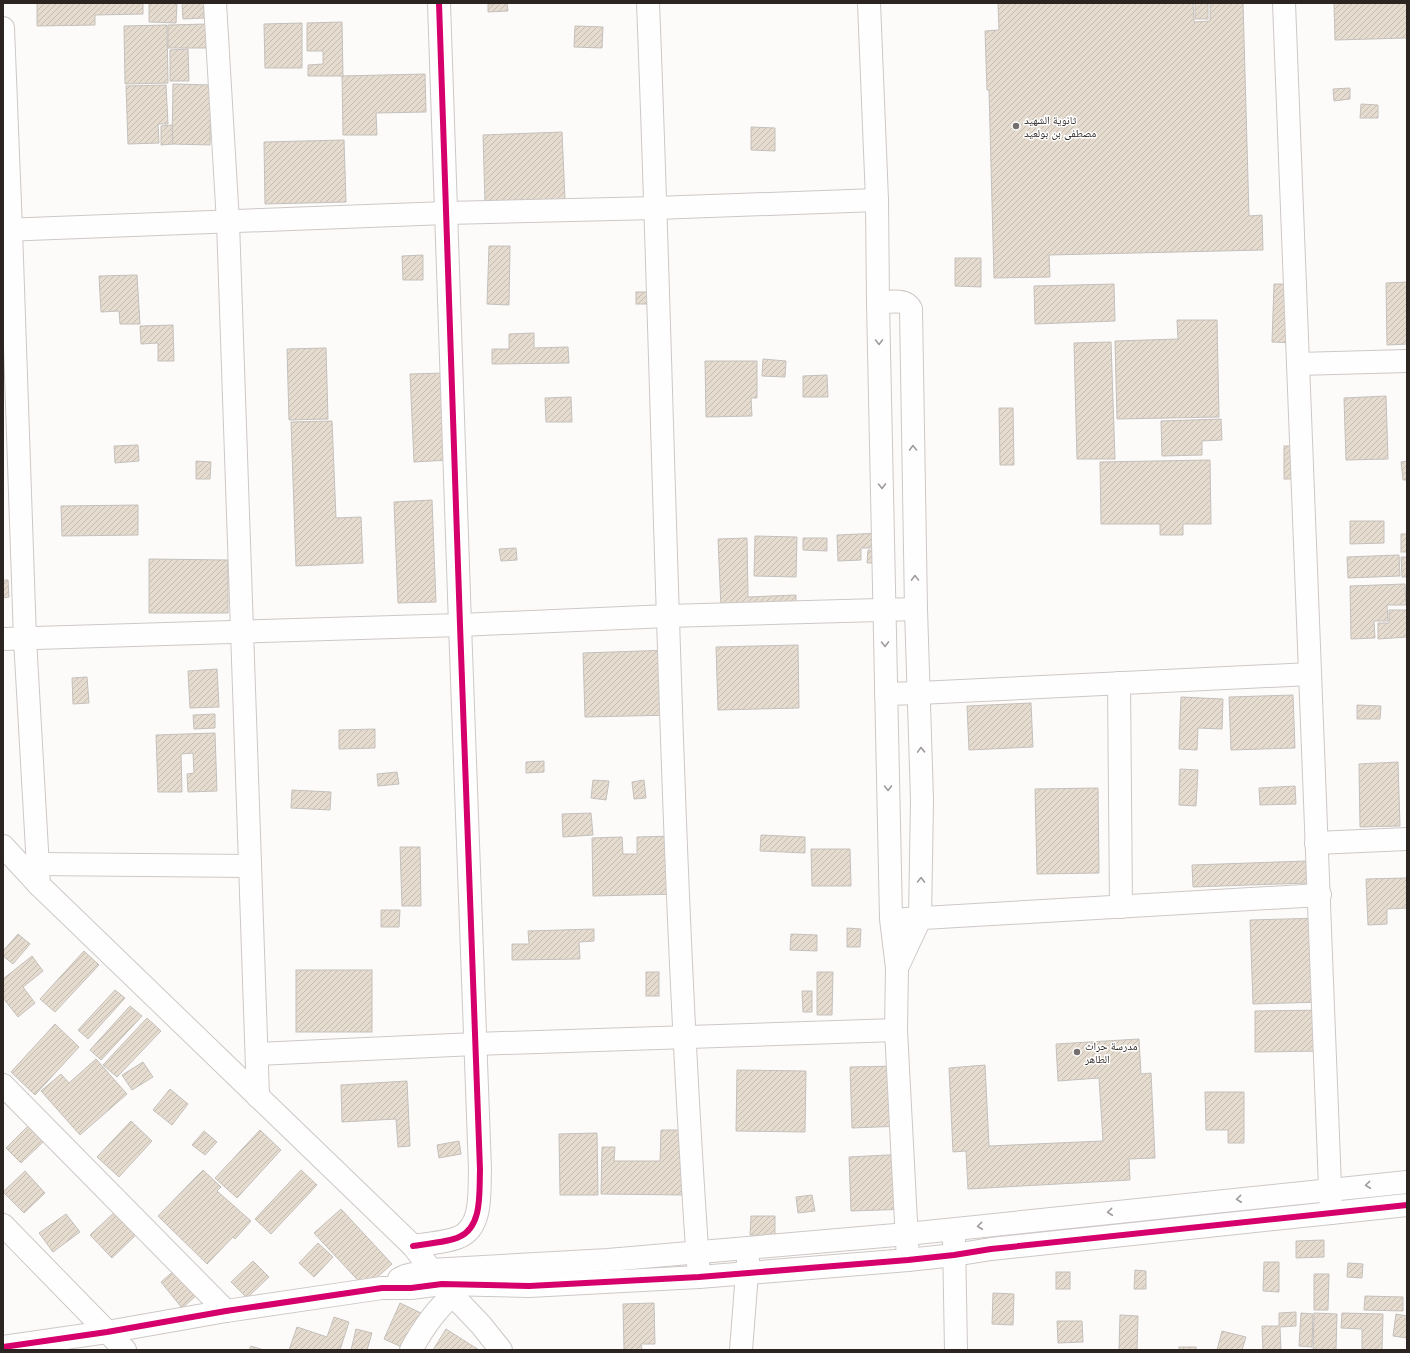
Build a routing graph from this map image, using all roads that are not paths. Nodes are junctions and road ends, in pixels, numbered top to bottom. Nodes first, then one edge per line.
1 (215, 3) edge
2 (439, 3) edge
3 (648, 3) edge
4 (869, 3) edge
5 (1284, 3) edge
6 (3, 28) edge
7 (877, 200) junction
8 (656, 208) junction
9 (446, 213) junction
10 (228, 222) junction
11 (7, 230) edge
12 (878, 303) junction
13 (1407, 361) edge
14 (1298, 364) junction
15 (885, 610) junction
16 (916, 610) junction
17 (668, 616) junction
18 (460, 625) junction
19 (242, 633) junction
20 (25, 639) junction
21 (3, 640) edge
22 (1310, 674) junction
23 (1119, 683) junction
24 (919, 693) junction
25 (886, 694) junction
26 (1407, 840) edge
27 (1316, 843) junction
28 (3, 846) edge
29 (250, 866) junction
30 (38, 874) junction
31 (1320, 895) junction
32 (1121, 907) junction
33 (890, 919) junction
34 (920, 919) junction
35 (897, 968) junction
36 (896, 1030) junction
37 (684, 1037) junction
38 (475, 1044) junction
39 (257, 1054) junction
40 (3, 1085) edge
41 (258, 1098) junction
42 (1407, 1182) edge
43 (1330, 1189) junction
44 (1407, 1205) edge
45 (1331, 1213) junction
46 (3, 1225) edge
47 (953, 1229) junction
48 (907, 1234) junction
49 (413, 1246) junction
50 (748, 1247) junction
51 (697, 1252) junction
52 (954, 1255) junction
53 (908, 1260) junction
54 (747, 1274) junction
55 (699, 1277) junction
56 (441, 1284) junction
57 (226, 1311) junction
58 (106, 1332) junction
59 (3, 1347) edge
60 (125, 1350) edge
61 (411, 1350) edge
62 (501, 1350) edge
63 (741, 1350) edge
64 (956, 1350) edge

1 - 10 street
2 - 9 street
3 - 8 street
4 - 7 street
5 - 14 street
6 - 11 street
7 - 8 street
7 - 12 street
8 - 9 street
8 - 17 street
9 - 10 street
9 - 18 street
10 - 11 street
10 - 19 street
11 - 20 street
12 -> 15 street
16 -> 12 street
13 - 14 street
14 - 22 street
15 - 16 street
15 - 17 street
15 -> 25 street
16 - 24 street
17 - 18 street
17 - 37 street
18 - 19 street
18 - 38 street
19 - 20 street
19 - 29 street
20 - 21 street
20 - 30 street
22 - 23 street
22 - 27 street
23 - 24 street
23 - 32 street
24 - 25 street
34 -> 24 street
25 -> 33 street
26 - 27 street
27 - 31 street
28 - 30 street
29 - 30 street
29 - 39 street
30 - 41 street
31 - 32 street
31 - 43 street
32 - 34 street
33 - 34 street
33 - 35 street
34 - 35 street
35 - 36 street
36 - 37 street
36 - 48 street
37 - 38 street
37 - 51 street
38 - 39 street
38 - 49 street
39 - 41 street
40 - 57 street
41 - 49 street
42 -> 43 street
43 - 45 street
43 -> 47 street
44 - 45 street
45 - 52 street
46 - 58 street
47 - 48 street
47 - 52 street
48 - 50 street
48 - 53 street
49 - 56 street
50 - 51 street
50 - 54 street
51 - 55 street
51 - 56 street
52 - 53 street
52 - 64 street
53 - 54 street
54 - 55 street
54 - 63 street
55 - 56 street
56 - 57 street
56 - 61 street
56 - 62 street
57 - 58 street
58 - 59 street
58 - 60 street

